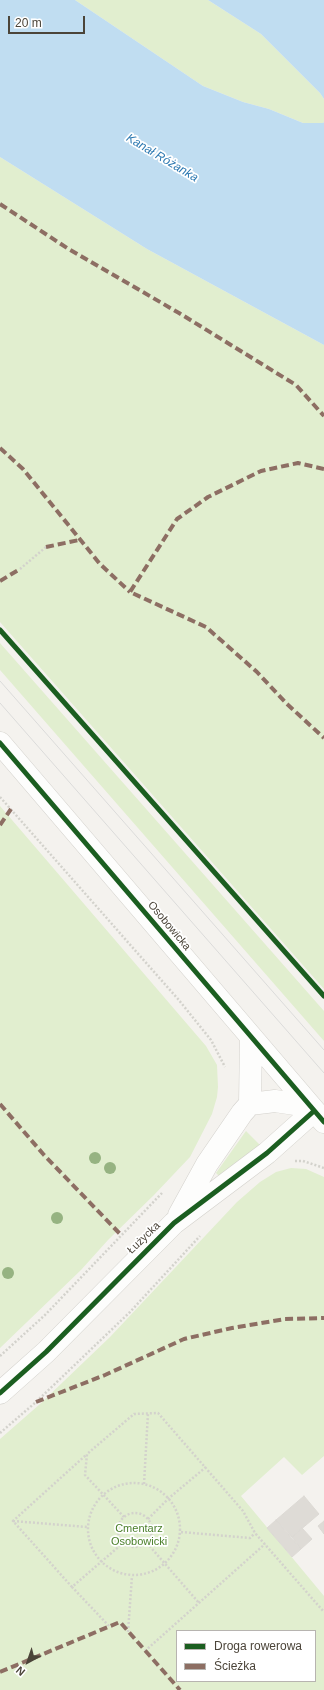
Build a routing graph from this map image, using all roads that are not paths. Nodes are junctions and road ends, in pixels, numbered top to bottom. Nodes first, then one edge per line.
1 (0, 743) edge
2 (251, 1038) junction
3 (250, 1104) junction
4 (319, 1117) edge
5 (174, 1223) junction
6 (0, 1393) edge

1 - 2 street, Osobowicka
2 - 3 street
2 - 4 street, Osobowicka
3 - 4 street
3 - 5 street, Łużycka
4 - 5 street, Łużycka
5 - 6 street, Łużycka

